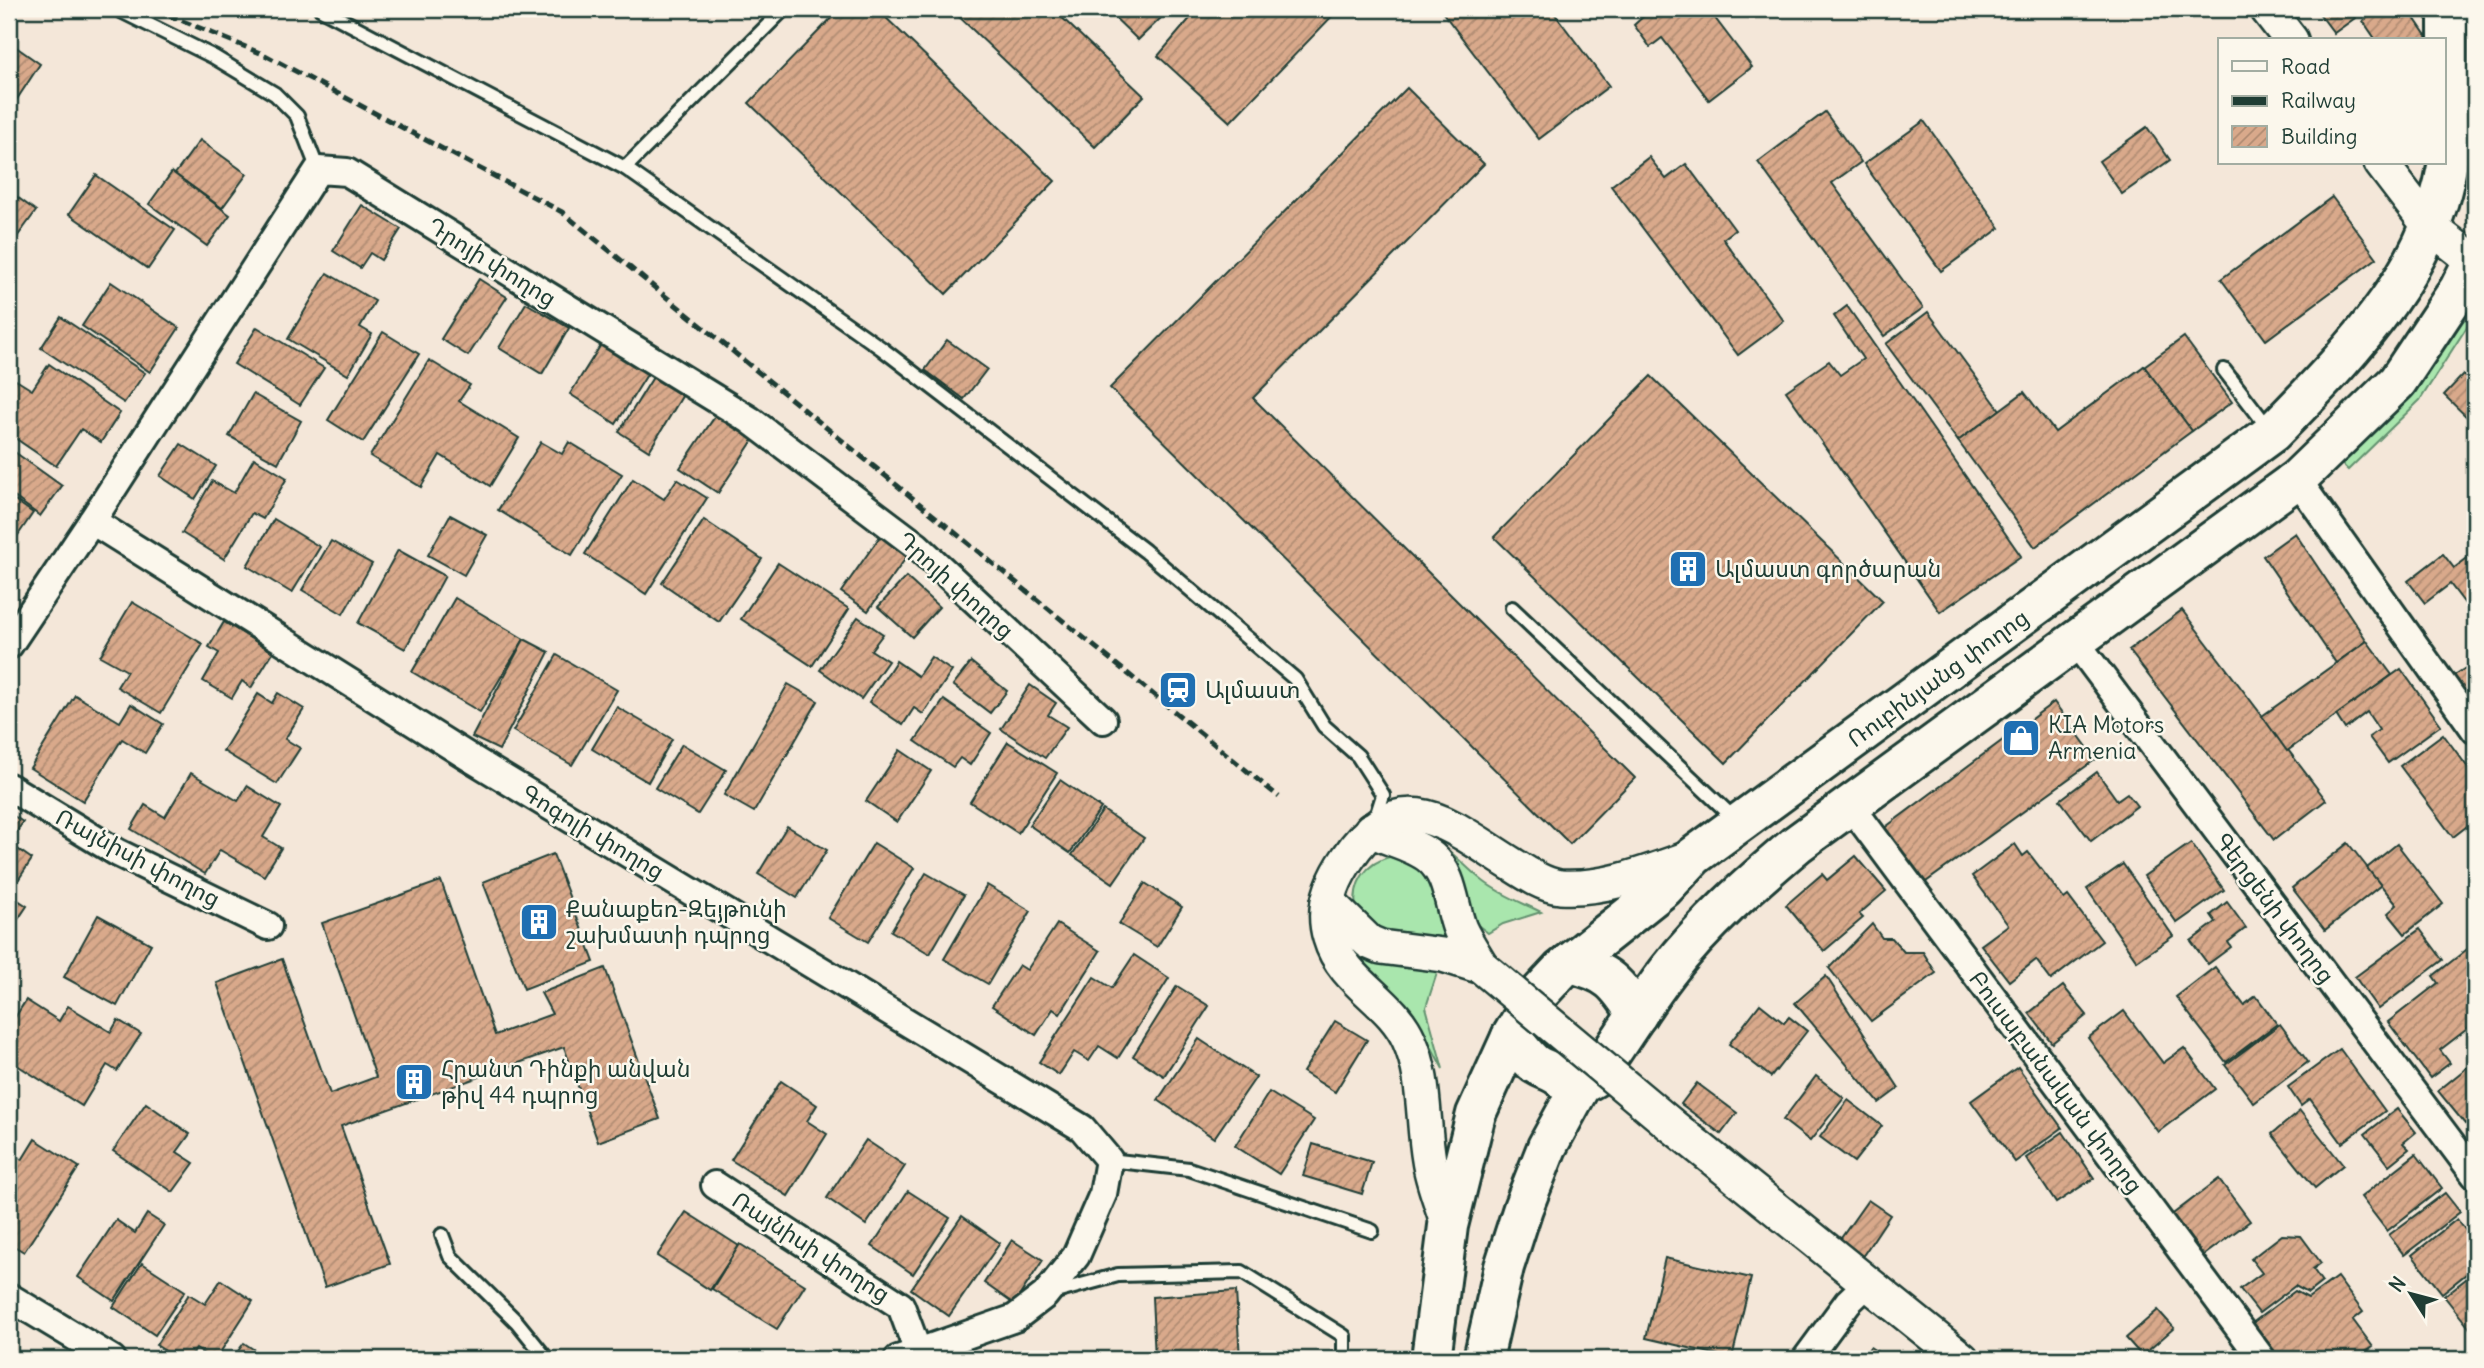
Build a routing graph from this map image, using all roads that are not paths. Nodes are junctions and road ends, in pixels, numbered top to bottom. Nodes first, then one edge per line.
1 (117, 9) edge
2 (321, 9) edge
3 (784, 9) edge
4 (2267, 9) edge
5 (2448, 9) edge
6 (2289, 38) edge
7 (2382, 164) edge
8 (625, 168) junction
9 (318, 170) junction
10 (2430, 226) junction
11 (2475, 260) edge
12 (2224, 370) dead end
13 (2272, 433) junction
14 (2297, 479) junction
15 (92, 520) junction
16 (1512, 608) dead end
17 (2076, 641) junction
18 (9, 645) edge
19 (1103, 720) dead end
20 (2475, 730) edge
21 (9, 787) edge
22 (1850, 805) junction
23 (1740, 824) junction
24 (1371, 830) junction
25 (1694, 856) junction
26 (1328, 902) junction
27 (268, 926) dead end
28 (1570, 963) junction
29 (1482, 967) junction
30 (1637, 1015) junction
31 (1511, 1037) junction
32 (1581, 1085) junction
33 (1109, 1160) junction
34 (2475, 1175) edge
35 (715, 1185) dead end
36 (1448, 1226) junction
37 (1372, 1231) dead end
38 (442, 1235) dead end
39 (1869, 1282) junction
40 (1045, 1295) junction
41 (9, 1297) edge
42 (912, 1357) edge
43 (112, 1359) edge
44 (547, 1359) edge
45 (1344, 1359) edge
46 (1431, 1359) edge
47 (1483, 1359) edge
48 (1806, 1359) edge
49 (1962, 1359) edge
50 (2262, 1359) edge

1 - 9 lane
2 - 8 lane
3 - 8 lane
4 - 6 street
5 - 10 main road, Ռուբինյանց փողոց
7 - 10 street
8 - 24 lane
9 - 15 street
9 - 19 street, Դրոյի փողոց
10 - 11 street
10 - 13 main road, Ռուբինյանց փողոց
11 - 14 main road
12 - 13 lane
13 - 23 main road, Ռուբինյանց փողոց
14 - 17 main road
14 - 20 street
15 - 18 street
15 - 33 street, Գոգոլի փողոց
16 - 23 lane
17 - 22 main road
17 - 34 street, Գերցենի փողոց
21 - 27 street, Ռայնիսի փողոց
22 - 30 main road
22 - 50 street, Բուսաբանական փողոց
23 - 25 main road, Ռուբինյանց փողոց
24 - 25 street
24 - 26 street
24 - 29 street
25 - 28 main road, Ռուբինյանց փողոց
26 - 29 street
26 - 36 street
28 - 30 main road
28 - 31 main road, Ռուբինյանց փողոց
29 - 39 street, bridge
30 - 32 main road
31 - 32 main road
31 - 36 main road, Ռուբինյանց փողոց
32 - 47 main road
33 - 37 lane
33 - 40 street
35 - 42 street, Ռայնիսի փողոց
36 - 46 main road, Ռուբինյանց փողոց
38 - 44 lane
39 - 48 street
39 - 49 street
40 - 42 street
40 - 45 lane
41 - 43 street

